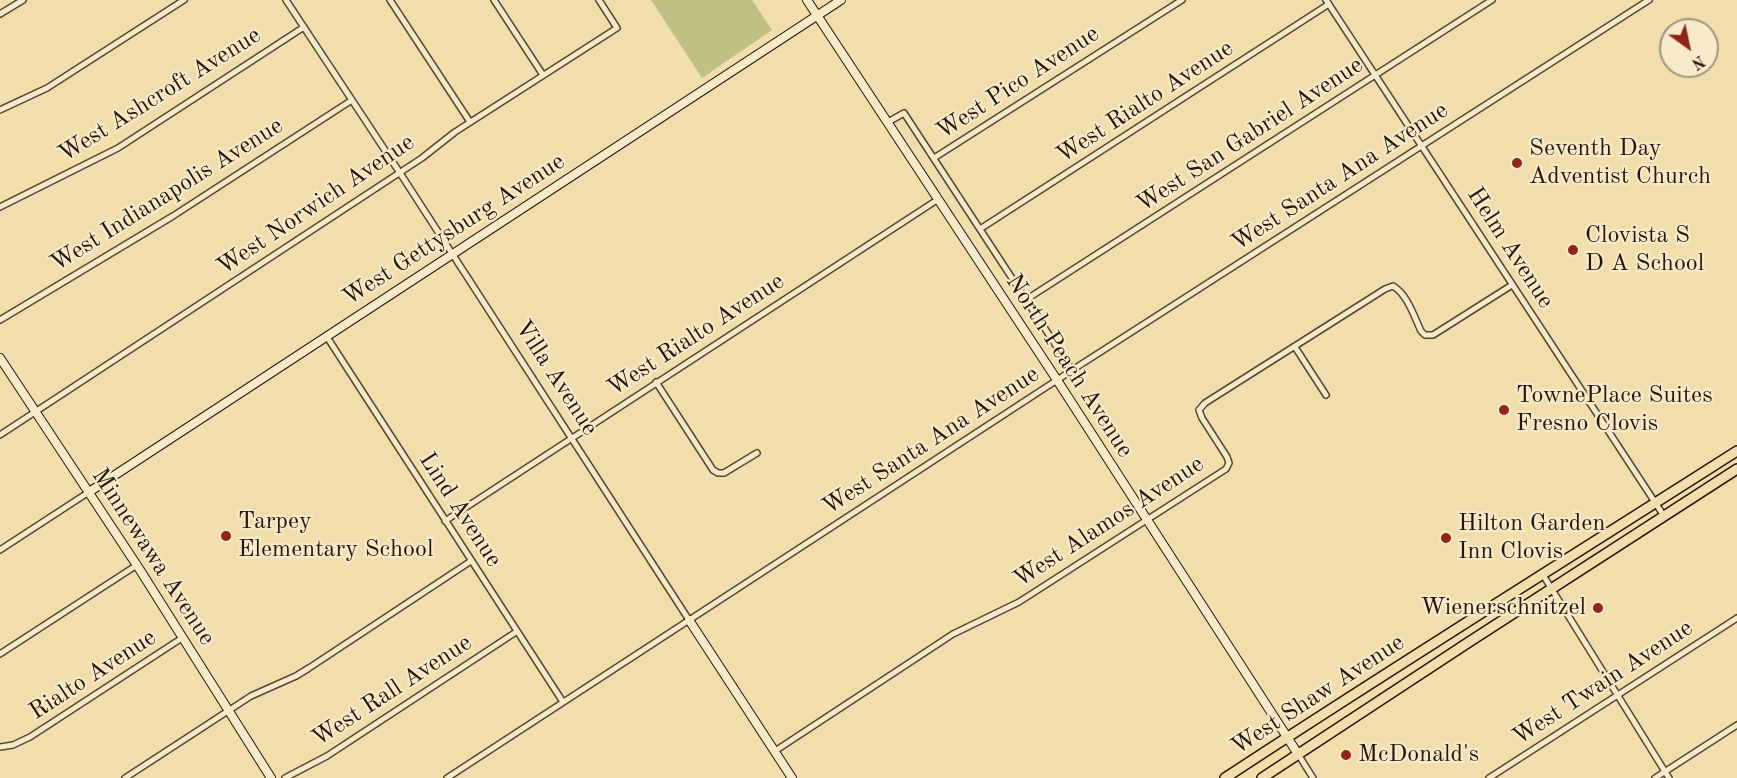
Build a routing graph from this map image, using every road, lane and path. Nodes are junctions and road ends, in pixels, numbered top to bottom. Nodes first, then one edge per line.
1 (22, 0) edge
2 (184, 0) edge
3 (286, 0) edge
4 (390, 0) edge
5 (494, 0) edge
6 (598, 0) edge
7 (807, 0) edge
8 (841, 0) edge
9 (1182, 0) edge
10 (1492, 0) edge
11 (1649, 0) edge
12 (1327, 1) edge
13 (0, 14) edge
14 (816, 15) junction
15 (304, 27) junction
16 (543, 75) junction
17 (1375, 76) junction
18 (352, 100) junction
19 (0, 110) edge
20 (470, 122) junction
21 (888, 122) junction
22 (1422, 146) junction
23 (934, 158) junction
24 (400, 173) junction
25 (937, 200) junction
26 (0, 207) edge
27 (980, 229) junction
28 (453, 255) junction
29 (1512, 285) junction
30 (1027, 299) junction
31 (0, 320) edge
32 (327, 337) junction
33 (1295, 347) junction
34 (0, 358) edge
35 (1072, 370) junction
36 (1057, 380) junction
37 (656, 382) junction
38 (1326, 396) dead end
39 (35, 412) junction
40 (0, 435) edge
41 (571, 437) junction
42 (1737, 451) edge
43 (757, 453) dead end
44 (1737, 469) edge
45 (89, 492) junction
46 (1655, 503) junction
47 (1664, 516) junction
48 (1146, 519) junction
49 (445, 521) junction
50 (0, 550) edge
51 (471, 561) junction
52 (137, 565) junction
53 (1543, 575) junction
54 (1551, 589) junction
55 (1737, 618) edge
56 (689, 620) junction
57 (516, 632) junction
58 (182, 638) junction
59 (0, 654) edge
60 (1618, 694) junction
61 (563, 702) junction
62 (228, 711) junction
63 (1737, 725) edge
64 (1288, 736) junction
65 (0, 747) edge
66 (775, 751) junction
67 (1298, 754) junction
68 (1665, 771) junction
69 (125, 778) edge
70 (271, 778) edge
71 (285, 778) edge
72 (447, 778) edge
73 (792, 778) edge
74 (1225, 778) edge
75 (1262, 778) edge
76 (1313, 778) edge
77 (1489, 778) edge
78 (1654, 778) edge
79 (1669, 778) edge

1 - 13 street
2 - 19 street
3 - 15 street, Villa Avenue
4 - 20 street
5 - 16 street
6 - 16 street, West Norwich Avenue
7 - 14 street, North Peach Avenue
8 - 14 street, West Gettysburg Avenue
9 - 23 street, West Pico Avenue
10 - 17 street, West San Gabriel Avenue
11 - 22 street, West Santa Ana Avenue
12 - 17 street, Helm Avenue
12 - 27 street, West Rialto Avenue
14 - 21 street, North Peach Avenue
14 - 28 street, West Gettysburg Avenue
15 - 18 street, Villa Avenue
15 - 26 street, West Ashcroft Avenue
16 - 20 street, West Norwich Avenue
17 - 22 street, Helm Avenue
17 - 30 street, West San Gabriel Avenue
18 - 24 street, Villa Avenue
18 - 31 street, West Indianapolis Avenue
20 - 24 street, West Norwich Avenue
21 - 23 street
21 - 25 street, North Peach Avenue
22 - 29 street, Helm Avenue
22 - 35 street, West Santa Ana Avenue
23 - 27 street
24 - 28 street, Villa Avenue
24 - 39 street, West Norwich Avenue
25 - 36 street, North Peach Avenue
25 - 37 street, West Rialto Avenue
27 - 30 street
28 - 32 street, West Gettysburg Avenue
28 - 41 street, Villa Avenue
29 - 33 street, West Alamos Avenue
29 - 46 street, Helm Avenue
30 - 35 street
32 - 45 street, West Gettysburg Avenue
32 - 49 street, Lind Avenue
33 - 38 street
33 - 48 street, West Alamos Avenue
34 - 39 street, Minnewawa Avenue
35 - 36 street, West Santa Ana Avenue
36 - 48 street, North Peach Avenue
36 - 56 street, West Santa Ana Avenue
37 - 41 street, West Rialto Avenue
37 - 43 street
39 - 40 street, West Norwich Avenue
39 - 45 street, Minnewawa Avenue
41 - 49 street, West Rialto Avenue
41 - 56 street, Villa Avenue
42 - 46 main road, West Shaw Avenue
44 - 47 main road, West Shaw Avenue
45 - 50 street
45 - 52 street, Minnewawa Avenue
46 - 47 street, Helm Avenue
46 - 53 main road, West Shaw Avenue
47 - 54 main road, West Shaw Avenue
48 - 64 street, North Peach Avenue
48 - 66 street, West Alamos Avenue
49 - 51 street, Lind Avenue
51 - 57 street, Lind Avenue
51 - 62 street
52 - 58 street, Minnewawa Avenue
52 - 59 street
53 - 54 street
53 - 64 main road, West Shaw Avenue
54 - 60 street
54 - 67 main road, West Shaw Avenue
55 - 60 street, West Twain Avenue
56 - 61 street, West Santa Ana Avenue
56 - 66 street, Villa Avenue
57 - 61 street, Lind Avenue
57 - 71 street, West Rall Avenue
58 - 62 street, Minnewawa Avenue
58 - 65 street, Rialto Avenue
60 - 68 street
60 - 77 street, West Twain Avenue
61 - 72 street, West Santa Ana Avenue
62 - 69 street
62 - 70 street, Minnewawa Avenue
63 - 68 street
64 - 67 street, North Peach Avenue
64 - 74 main road, West Shaw Avenue
66 - 73 street, Villa Avenue
67 - 75 main road, West Shaw Avenue
67 - 76 street
68 - 78 street
68 - 79 street

